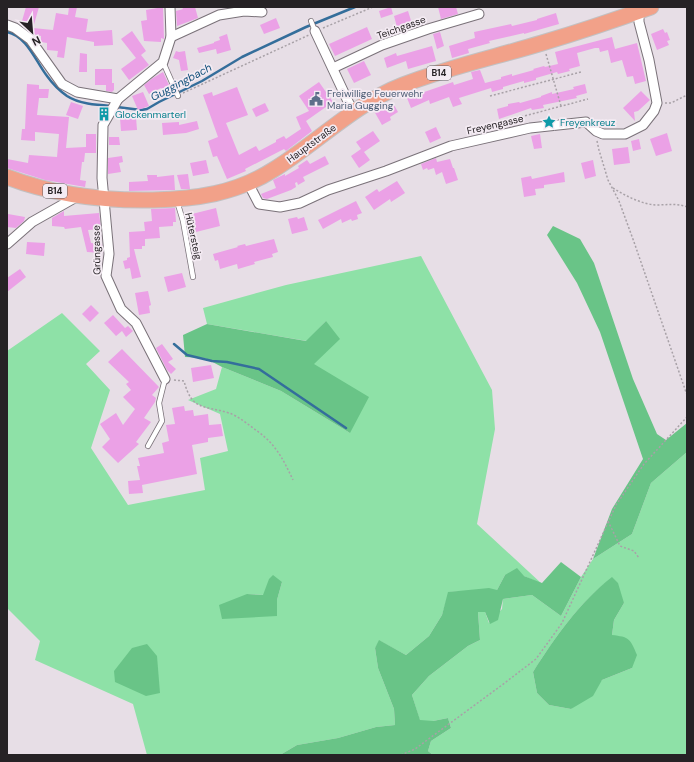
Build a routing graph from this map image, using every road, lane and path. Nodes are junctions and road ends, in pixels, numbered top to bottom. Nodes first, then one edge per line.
1 (170, 7) edge
2 (373, 7) edge
3 (645, 9) edge
4 (262, 12) dead end
5 (479, 14) dead end
6 (310, 21) dead end
7 (7, 25) edge
8 (315, 32) junction
9 (172, 37) junction
10 (543, 43) junction
11 (163, 62) junction
12 (333, 68) junction
13 (581, 72) dead end
14 (553, 79) junction
15 (177, 94) joint
16 (687, 95) edge
17 (490, 96) dead end
18 (588, 99) dead end
19 (115, 103) junction
20 (657, 103) junction
21 (561, 106) junction
22 (353, 112) junction
23 (498, 122) dead end
24 (596, 131) junction
25 (7, 177) edge
26 (248, 184) junction
27 (611, 187) junction
28 (78, 196) junction
29 (104, 199) junction
30 (177, 199) junction
31 (687, 207) edge
32 (7, 244) edge
33 (194, 276) dead end
34 (165, 379) junction
35 (687, 395) edge
36 (687, 417) edge
37 (148, 446) dead end
38 (293, 480) dead end
39 (608, 521) junction
40 (640, 558) dead end
41 (401, 755) edge

1 - 9 street
2 - 8 path
3 - 10 main road, Hauptstraße / B14
3 - 20 street
4 - 9 street
5 - 12 street, Teichgasse
6 - 8 lane
7 - 19 street
8 - 12 street
8 - 15 path
9 - 11 street
10 - 14 path
10 - 22 main road, Hauptstraße / B14
11 - 15 lane
11 - 19 street
12 - 22 street
13 - 14 path
14 - 17 path
14 - 21 path
16 - 20 path
18 - 21 path
19 - 29 street, Grüngasse
20 - 24 street, Freyengasse
21 - 23 path
22 - 26 main road, Hauptstraße / B14
24 - 26 street, Freyengasse
24 - 27 path
25 - 28 main road, Hauptstraße / B14
26 - 30 main road, Hauptstraße / B14
27 - 31 path
27 - 35 path
28 - 29 main road, Hauptstraße / B14
28 - 32 street
29 - 30 main road, Hauptstraße / B14
29 - 34 street, Grüngasse
30 - 33 lane, Hütersteig
34 - 37 lane
34 - 38 path
36 - 39 path
39 - 40 path
39 - 41 path

